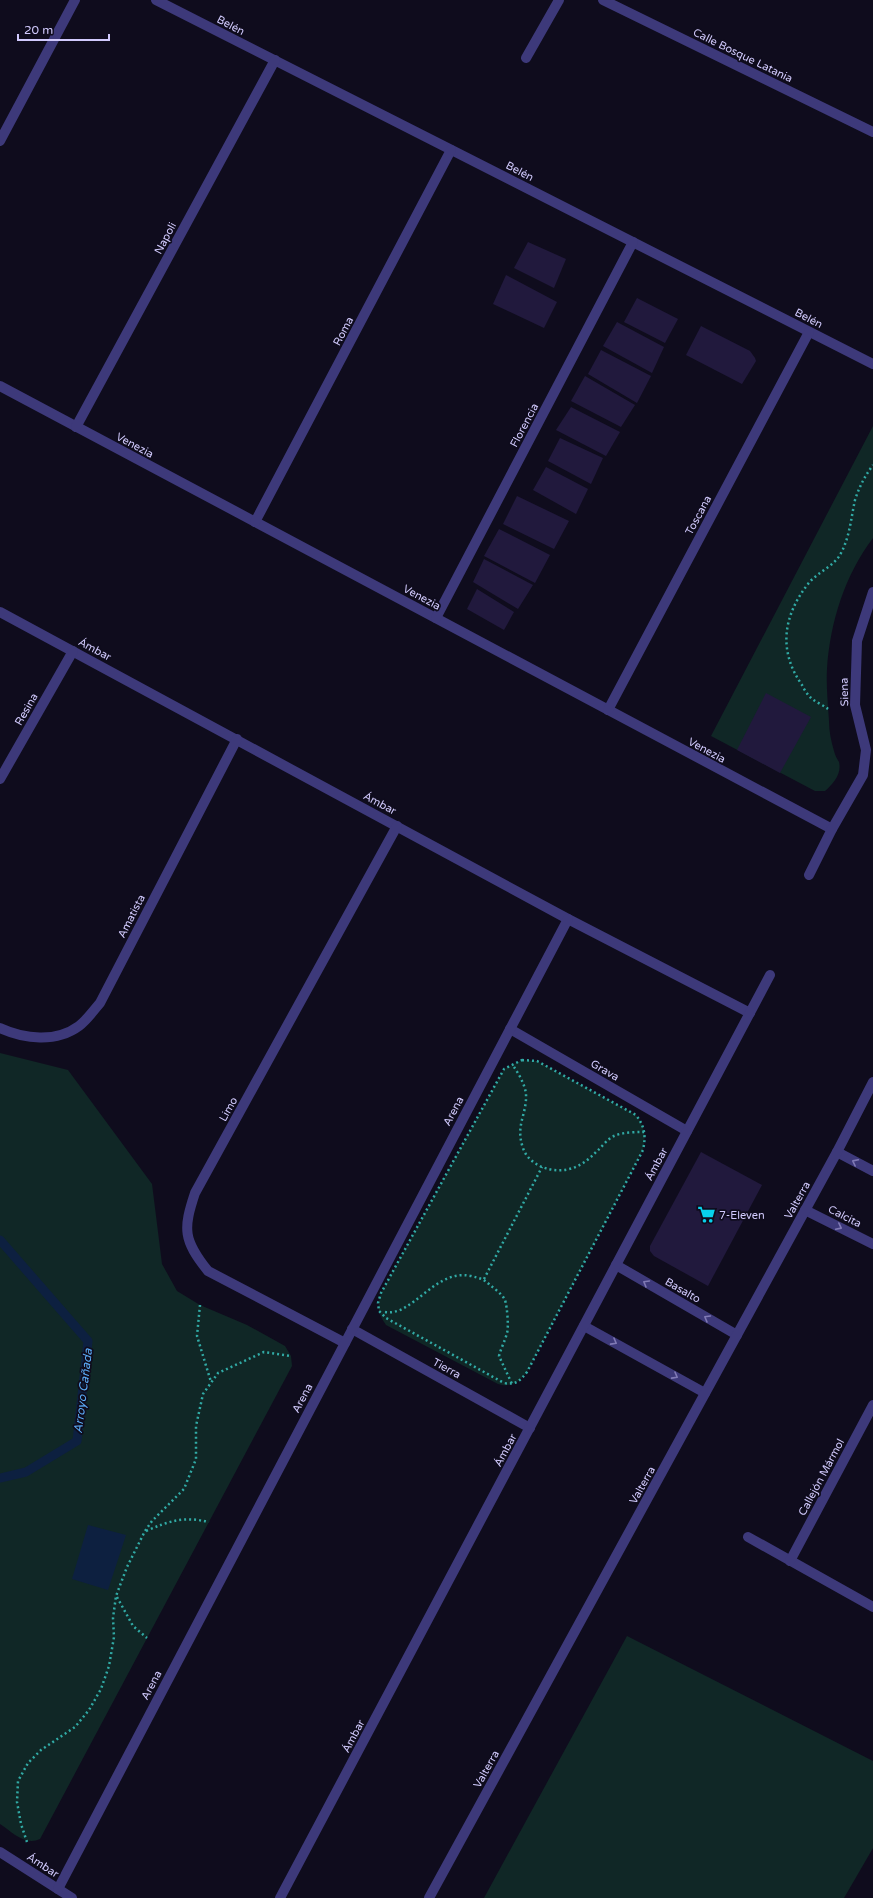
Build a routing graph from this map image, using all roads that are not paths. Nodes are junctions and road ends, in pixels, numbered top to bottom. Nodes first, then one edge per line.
1 (75, 0) edge
2 (156, 0) edge
3 (559, 0) edge
4 (603, 0) edge
5 (526, 58) dead end
6 (275, 60) junction
7 (873, 132) edge
8 (0, 141) edge
9 (451, 150) junction
10 (633, 242) junction
11 (809, 332) junction
12 (873, 364) edge
13 (0, 386) edge
14 (76, 427) junction
15 (255, 522) junction
16 (873, 592) edge
17 (0, 612) edge
18 (436, 618) junction
19 (72, 651) junction
20 (608, 710) junction
21 (237, 739) junction
22 (0, 779) edge
23 (397, 826) junction
24 (832, 829) junction
25 (809, 875) dead end
26 (568, 919) junction
27 (770, 975) dead end
28 (750, 1013) junction
29 (0, 1028) edge
30 (510, 1030) junction
31 (873, 1082) edge
32 (687, 1131) junction
33 (837, 1152) junction
34 (873, 1171) edge
35 (805, 1210) junction
36 (873, 1244) edge
37 (616, 1265) junction
38 (584, 1326) junction
39 (352, 1329) junction
40 (737, 1335) junction
41 (345, 1343) junction
42 (705, 1393) junction
43 (873, 1405) edge
44 (530, 1428) junction
45 (748, 1537) dead end
46 (790, 1561) junction
47 (873, 1607) edge
48 (0, 1852) edge
49 (58, 1889) junction
50 (72, 1898) edge
51 (280, 1898) edge
52 (429, 1898) edge

1 - 8 street
2 - 6 street, Belén
3 - 5 street
4 - 7 street, Calle Bosque Latania
6 - 9 street, Belén
6 - 14 street, Napoli
9 - 10 street, Belén
9 - 15 street, Roma
10 - 11 street, Belén
10 - 18 street, Florencia
11 - 12 street, Belén
11 - 20 street, Toscana
13 - 14 street, Venezia
14 - 15 street, Venezia
15 - 18 street, Venezia
16 - 24 street, Siena
17 - 19 street, Ámbar
18 - 20 street, Venezia
19 - 21 street, Ámbar
19 - 22 street, Resina
20 - 24 street, Venezia
21 - 23 street, Ámbar
21 - 29 street, Amatista
23 - 26 street, Ámbar
23 - 41 street, Limo
24 - 25 street, Siena
26 - 28 street, Ámbar
26 - 30 street, Arena
27 - 28 street, Ámbar
28 - 32 street, Ámbar
30 - 32 street, Grava
30 - 39 street, Arena
31 - 33 street, Valterra
32 - 37 street, Ámbar
34 -> 33 street
33 - 35 street, Valterra
35 -> 36 street, Calcita
35 - 40 street, Valterra
37 - 38 street, Ámbar
40 -> 37 street, Basalto
38 -> 42 street
38 - 44 street, Ámbar
39 - 41 street, Arena
39 - 44 street, Tierra
40 - 42 street, Valterra
41 - 49 street, Arena
42 - 52 street, Valterra
43 - 46 street, Callejón Mármol
44 - 51 street, Ámbar
45 - 46 street
46 - 47 street
48 - 49 street, Ámbar
49 - 50 street, Ámbar

